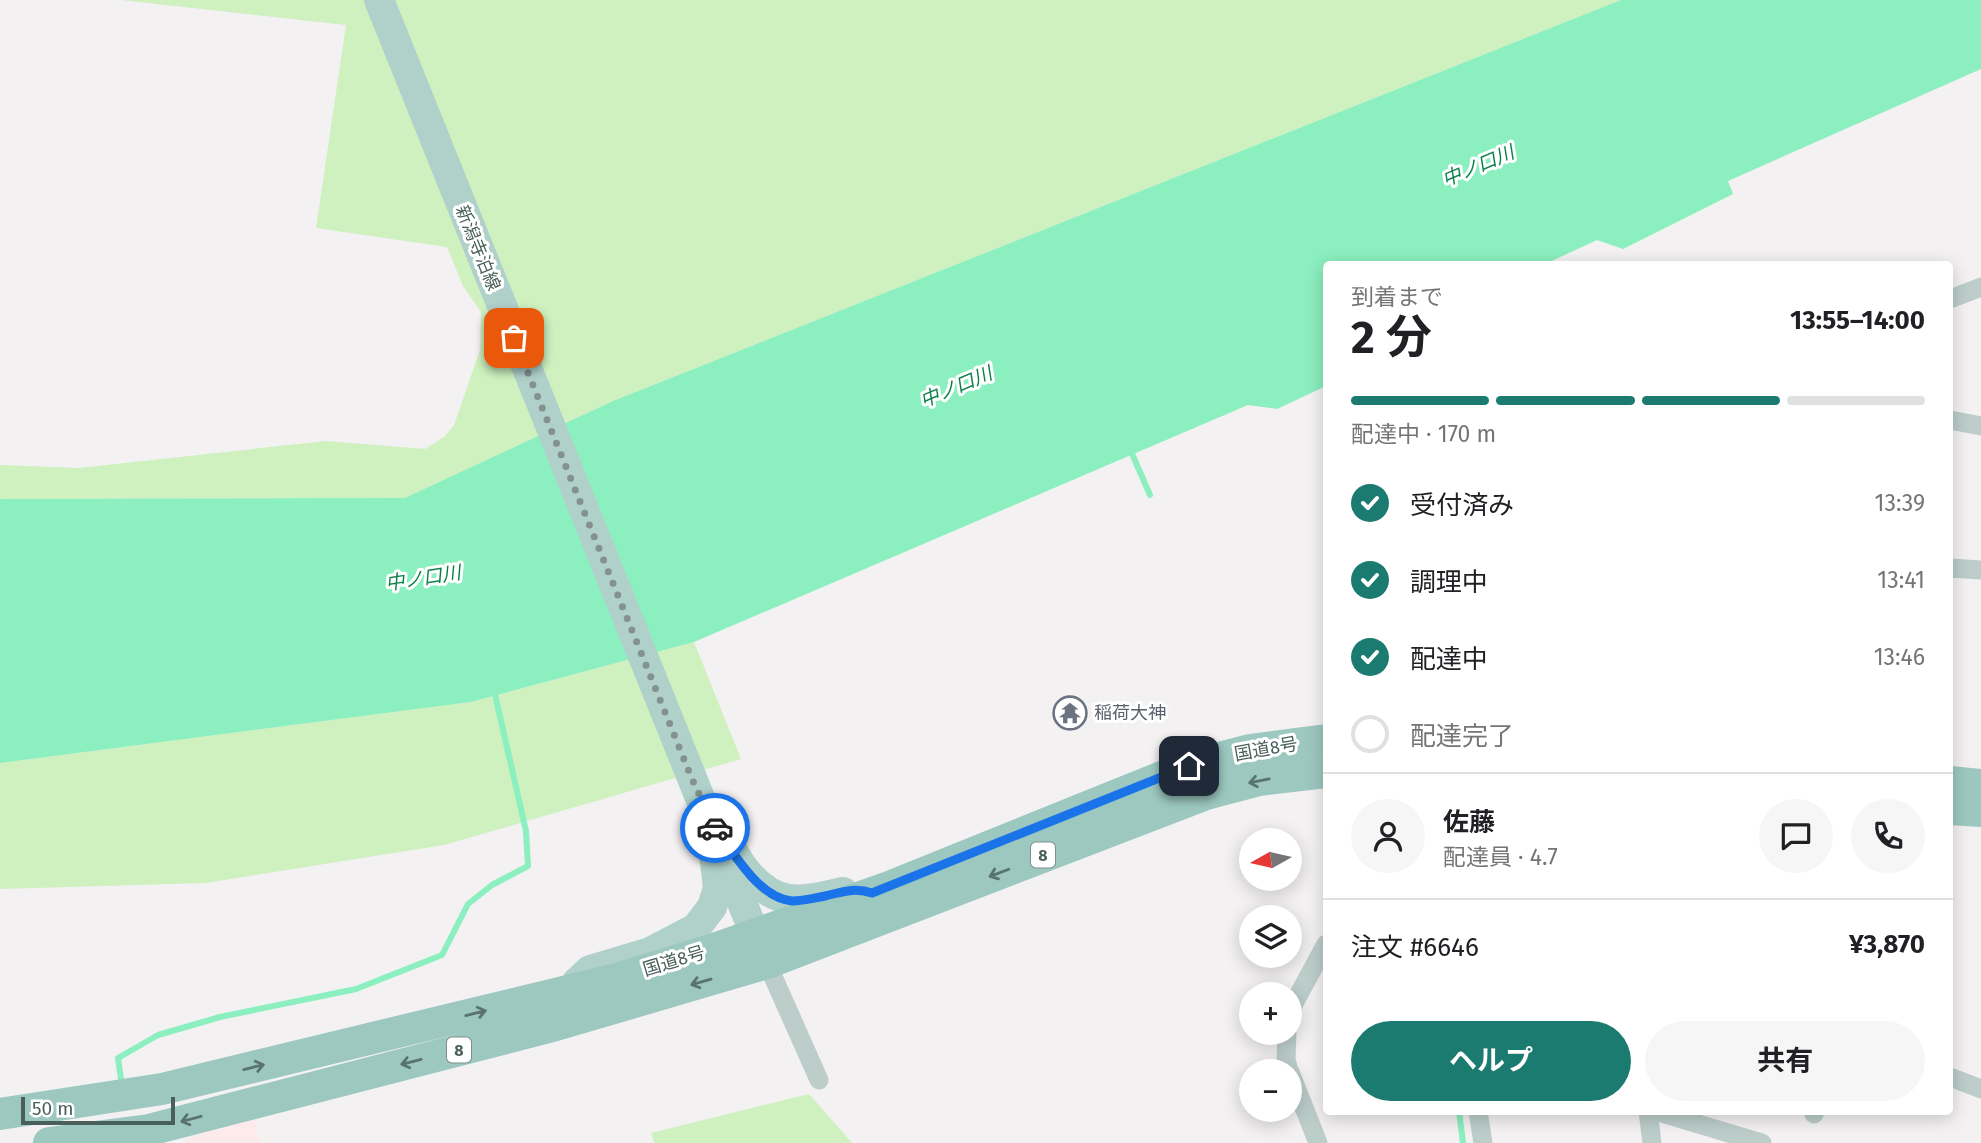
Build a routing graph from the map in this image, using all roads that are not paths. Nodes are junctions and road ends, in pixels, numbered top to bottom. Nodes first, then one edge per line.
1 (379, 0) edge
2 (1981, 288) edge
3 (1953, 298) edge
4 (1953, 421) edge
5 (1981, 426) edge
6 (1953, 568) edge
7 (1981, 570) edge
8 (1323, 740) edge
9 (1323, 772) edge
10 (1953, 782) edge
11 (1981, 785) edge
12 (1953, 809) edge
13 (1981, 811) edge
14 (710, 823) junction
15 (872, 893) junction
16 (760, 949) junction
17 (1323, 950) edge
18 (1302, 988) edge
19 (569, 990) junction
20 (1953, 1078) edge
21 (818, 1080) dead end
22 (1981, 1089) edge
23 (1302, 1102) edge
24 (0, 1114) edge
25 (1479, 1115) edge
26 (1648, 1115) edge
27 (1668, 1115) edge
28 (146, 1118) edge
29 (49, 1143) edge
30 (1318, 1143) edge
31 (1483, 1143) edge
32 (1652, 1143) edge
33 (1762, 1143) edge

1 - 14 main road, 新潟寺泊線
2 - 3 street
4 - 5 street
6 - 7 street
8 - 15 highway, 国道8号 / 8
9 -> 16 highway, 国道8号 / 8
10 - 11 highway
12 - 13 highway
14 - 15 main road
14 - 16 main road, 新潟寺泊線
14 - 19 main road
15 - 16 highway, 国道8号 / 8
16 - 19 highway, 国道8号 / 8
16 - 21 street
16 -> 28 highway, 国道8号 / 8
17 - 18 street
28 -> 19 highway, 国道8号 / 8
20 - 22 street
23 - 30 street
24 - 28 highway, 国道8号 / 8
25 - 31 street
26 - 32 street
27 - 33 street
28 - 29 highway, 国道8号 / 8

